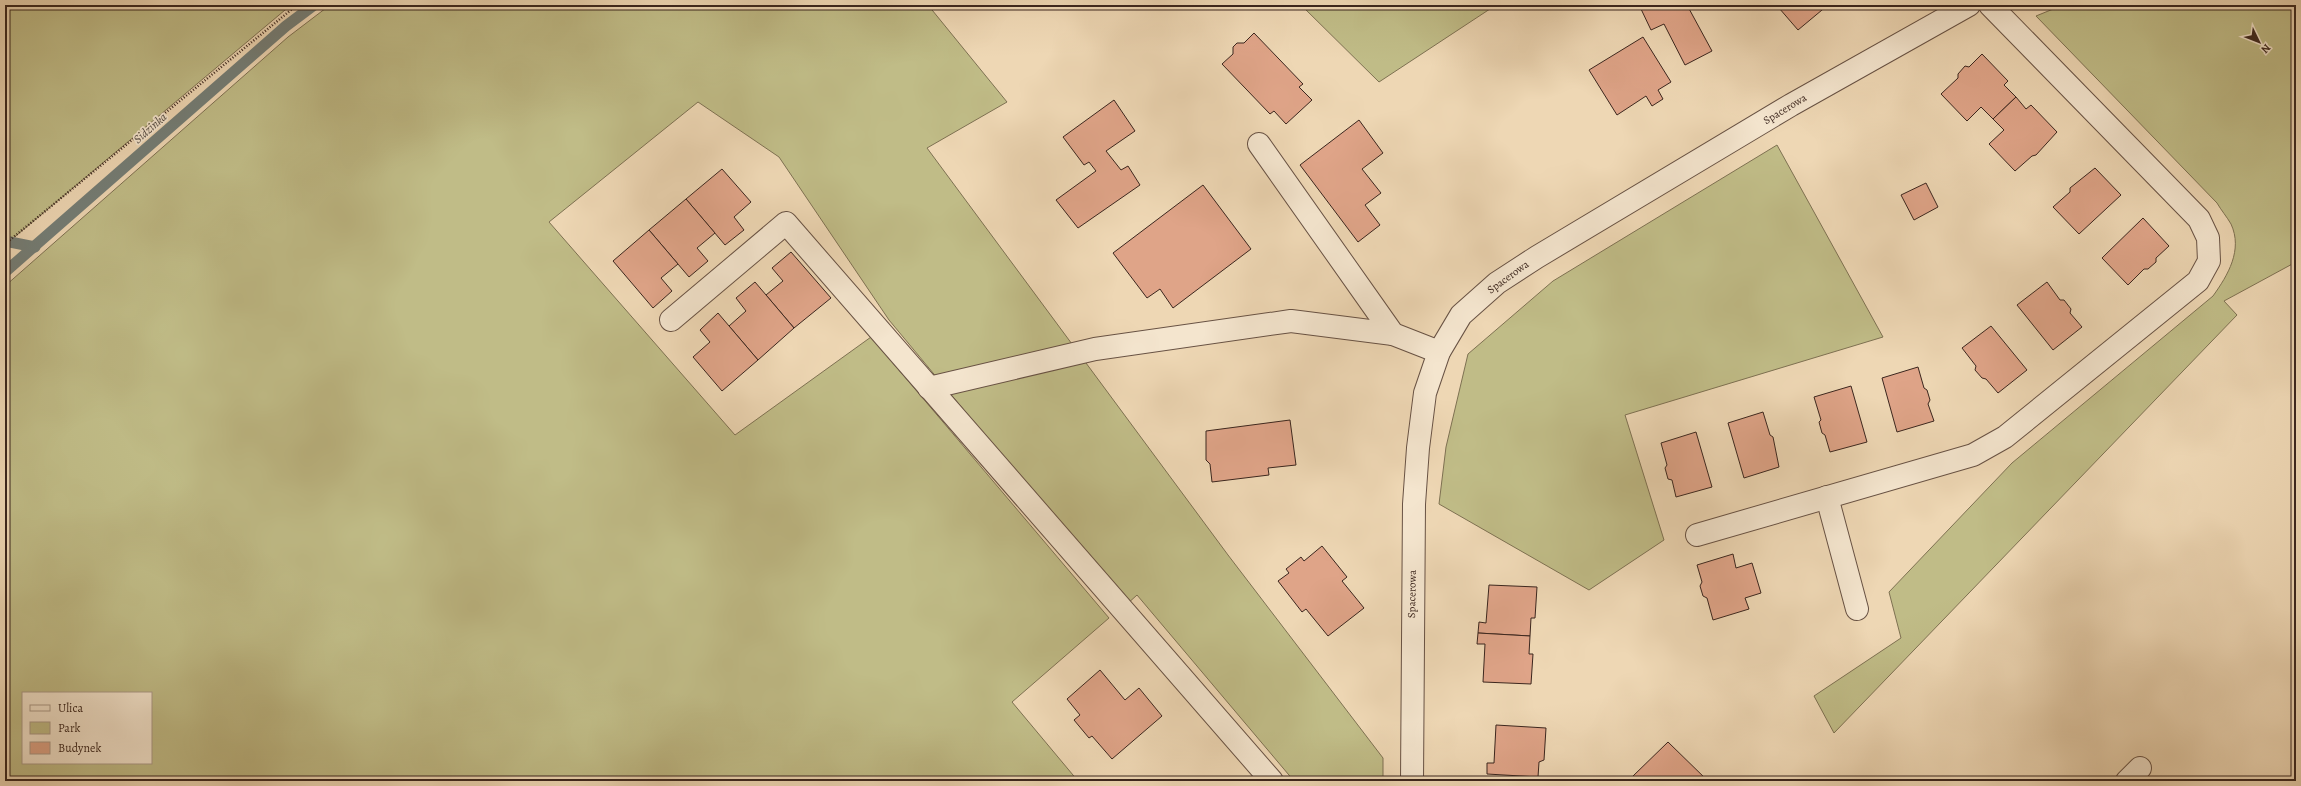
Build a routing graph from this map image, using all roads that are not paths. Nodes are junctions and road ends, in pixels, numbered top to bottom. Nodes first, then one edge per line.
1 (1969, 5) edge
2 (1990, 5) edge
3 (1259, 144) dead end
4 (672, 320) dead end
5 (1393, 334) junction
6 (1439, 352) junction
7 (929, 388) junction
8 (1827, 497) junction
9 (1697, 535) dead end
10 (1857, 609) dead end
11 (1272, 781) edge
12 (1412, 781) edge

1 - 6 street, Spacerowa
2 - 8 street
3 - 5 street
4 - 7 street
5 - 6 street
5 - 7 street
6 - 12 street, Spacerowa
7 - 11 street
8 - 9 street
8 - 10 street

